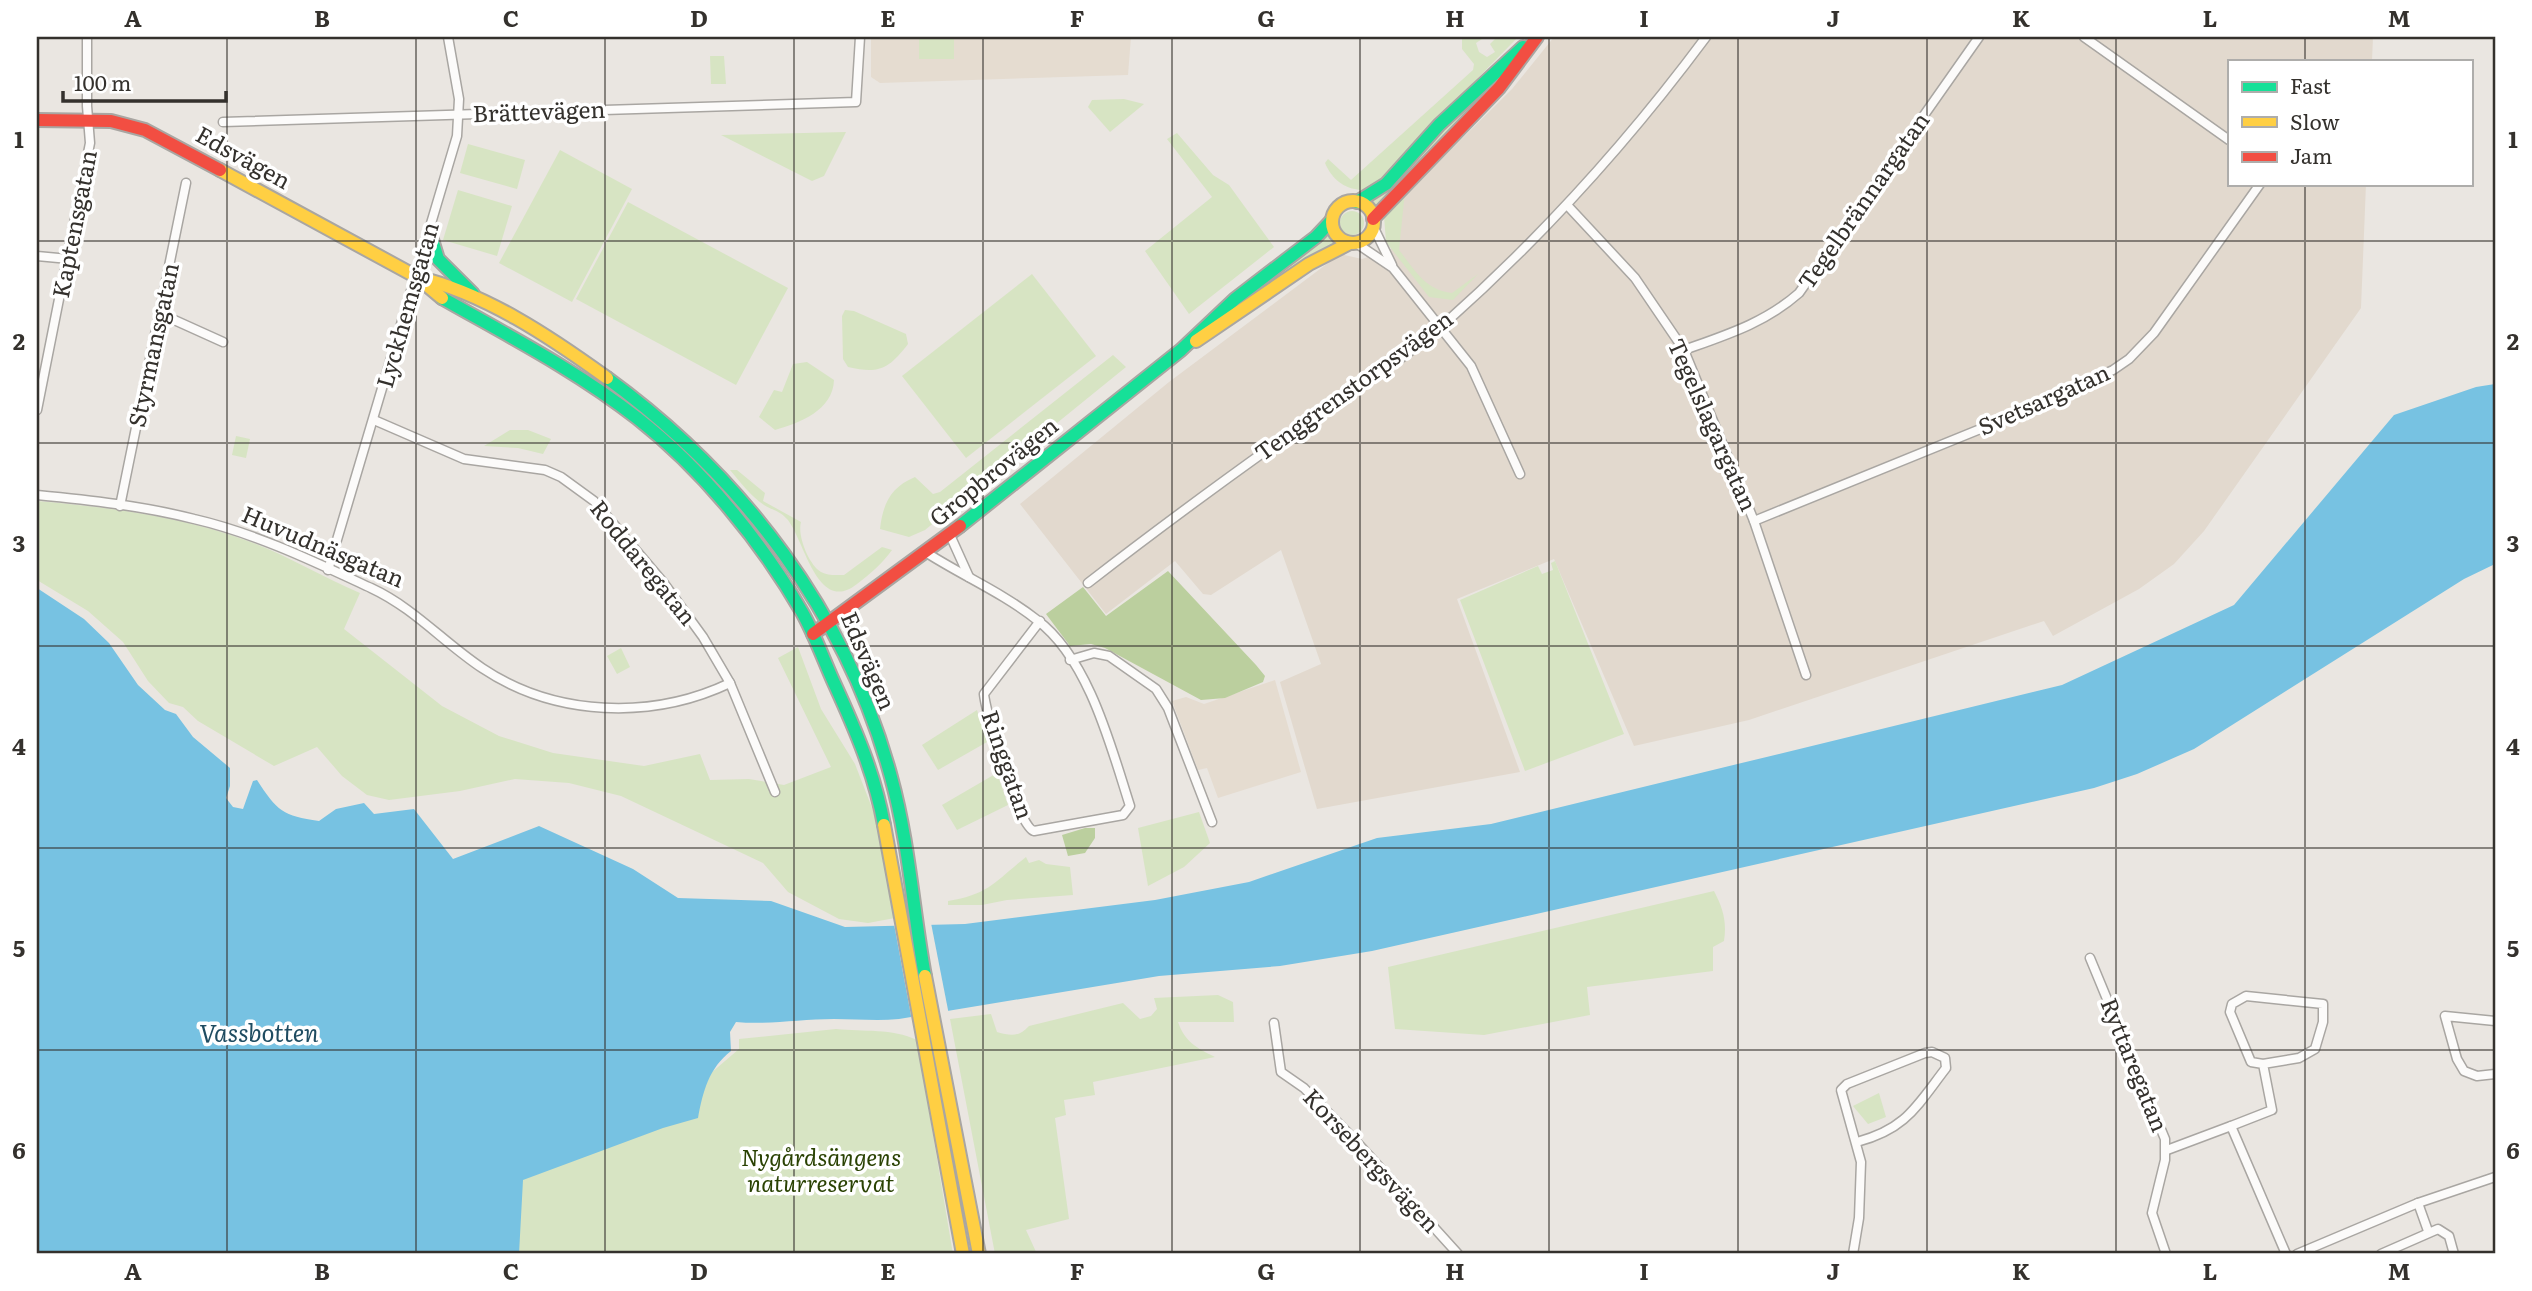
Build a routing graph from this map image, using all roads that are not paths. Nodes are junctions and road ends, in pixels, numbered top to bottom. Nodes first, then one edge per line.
1 (87, 37) edge
2 (448, 37) edge
3 (860, 37) edge
4 (1535, 37) edge
5 (1706, 37) edge
6 (1979, 37) edge
7 (2084, 37) edge
8 (459, 116) junction
9 (37, 120) edge
10 (89, 120) junction
11 (223, 122) dead end
12 (2228, 139) edge
13 (186, 183) dead end
14 (2259, 186) edge
15 (1357, 202) junction
16 (1567, 205) junction
17 (1332, 219) junction
18 (1373, 223) junction
19 (430, 233) junction
20 (1353, 243) junction
21 (37, 256) edge
22 (69, 258) junction
23 (1393, 268) junction
24 (417, 277) junction
25 (489, 307) junction
26 (161, 314) junction
27 (1441, 326) junction
28 (223, 342) dead end
29 (1181, 350) junction
30 (1684, 350) junction
31 (37, 410) edge
32 (374, 421) junction
33 (1520, 474) dead end
34 (37, 495) edge
35 (120, 506) junction
36 (1754, 521) junction
37 (950, 535) junction
38 (927, 553) junction
39 (328, 570) junction
40 (969, 577) junction
41 (1088, 583) dead end
42 (1040, 621) junction
43 (830, 622) junction
44 (813, 634) junction
45 (1070, 660) junction
46 (1806, 675) dead end
47 (730, 683) junction
48 (775, 792) dead end
49 (1212, 822) dead end
50 (2090, 958) dead end
51 (2495, 1021) edge
52 (1274, 1023) dead end
53 (929, 1039) junction
54 (2263, 1064) junction
55 (2495, 1074) edge
56 (2231, 1126) junction
57 (1857, 1142) junction
58 (2166, 1150) junction
59 (2495, 1177) edge
60 (2418, 1203) junction
61 (2428, 1231) junction
62 (963, 1254) edge
63 (979, 1254) edge
64 (1458, 1254) edge
65 (1853, 1254) edge
66 (2166, 1254) edge
67 (2286, 1254) edge
68 (2297, 1254) edge
69 (2381, 1254) edge
70 (2454, 1254) edge

1 - 10 street, Kaptensgatan
2 - 8 street, Lyckhemsgatan
3 - 8 street, Brättevägen
4 - 15 main road
4 - 18 main road
5 - 16 street, Tenggrenstorpsvägen
6 - 30 street, Tegelbrännargatan
7 - 12 street
8 - 11 street, Brättevägen
8 - 19 street, Lyckhemsgatan
9 - 10 main road, Edsvägen
10 - 22 street, Kaptensgatan
10 - 24 main road, Edsvägen
13 - 26 street, Styrmansgatan
14 - 36 street, Svetsargatan
15 - 17 main road
15 - 18 main road
16 - 27 street, Tenggrenstorpsvägen
16 - 30 street, Tegelslagargatan
17 - 20 main road
17 - 29 main road, Gropbrovägen
18 - 20 main road
18 - 23 street
19 - 24 street, Lyckhemsgatan
19 - 25 main road
20 - 23 street
20 - 29 main road, Gropbrovägen
21 - 22 street
22 - 31 street, Kaptensgatan
23 - 27 street
24 - 25 main road, Edsvägen
24 - 32 street, Lyckhemsgatan
24 - 44 main road, Edsvägen
25 - 43 main road, Edsvägen
26 - 28 street
26 - 35 street, Styrmansgatan
27 - 33 street
27 - 41 street, Tenggrenstorpsvägen
29 - 37 main road, Gropbrovägen
30 - 36 street, Tegelslagargatan
32 - 39 street, Lyckhemsgatan
32 - 47 street, Roddaregatan
34 - 35 street, Huvudnäsgatan
35 - 39 street, Huvudnäsgatan
36 - 46 street, Tegelslagargatan
37 - 38 main road, Gropbrovägen
37 - 40 street
38 - 40 street, Ringgatan
38 - 43 main road, Gropbrovägen
39 - 47 street, Huvudnäsgatan
40 - 42 street, Ringgatan
42 - 45 street, Ringgatan
42 - 45 street, Ringgatan
43 - 44 main road
43 - 53 main road, Edsvägen
44 - 53 main road, Edsvägen
45 - 49 street
47 - 48 street, Roddaregatan
50 - 58 street, Ryttaregatan
51 - 55 street
52 - 64 street, Korsebergsvägen
53 - 62 main road, Edsvägen
53 - 63 main road, Edsvägen
54 - 54 street
54 - 56 street
56 - 58 street
56 - 67 street
57 - 57 street
57 - 65 street
58 - 66 street, Ryttaregatan
59 - 60 street
60 - 61 street
60 - 68 street
61 - 69 street
61 - 70 street

